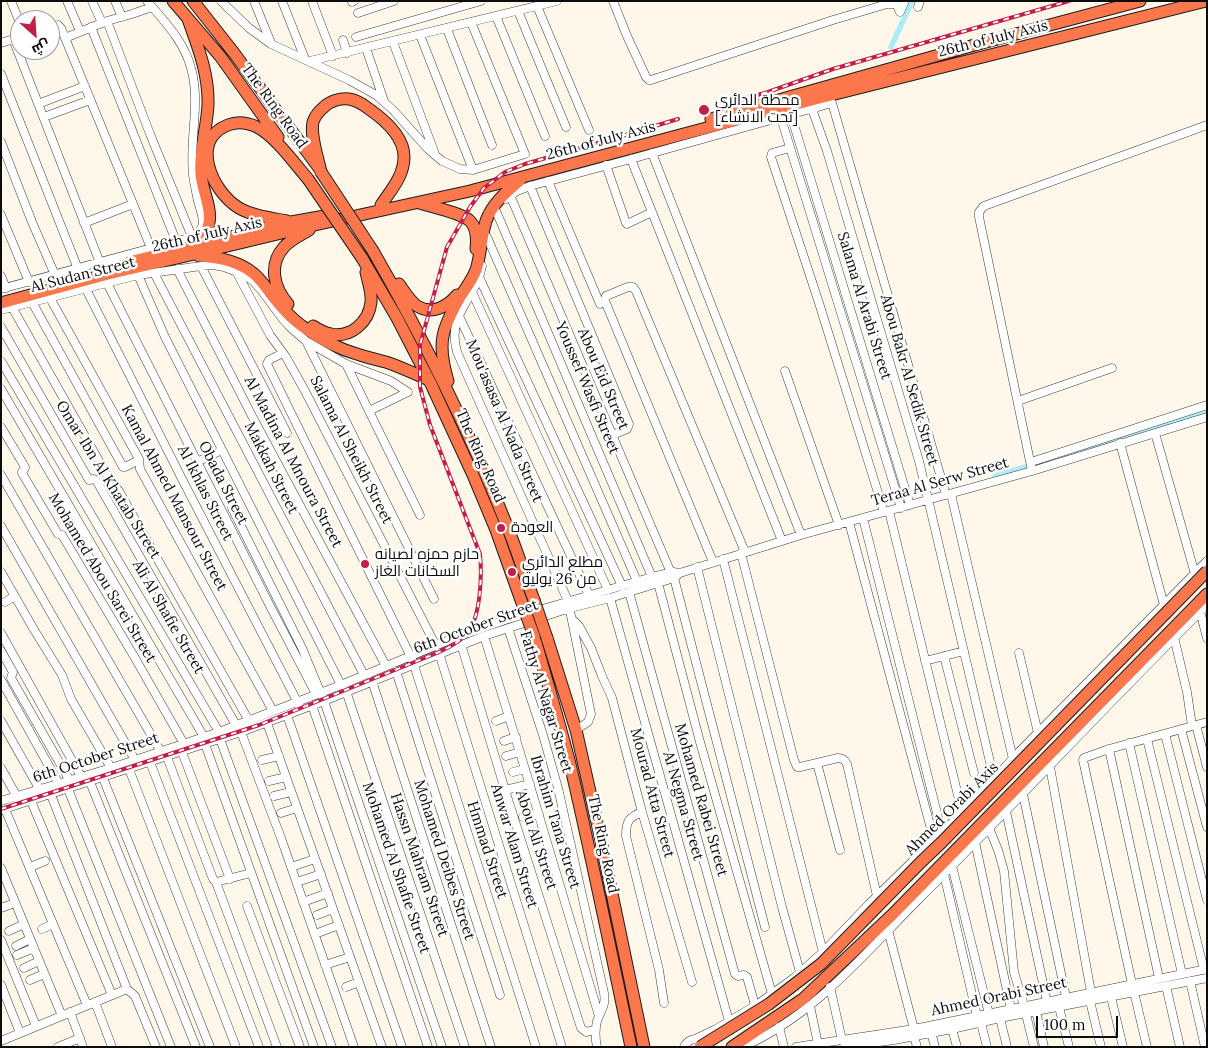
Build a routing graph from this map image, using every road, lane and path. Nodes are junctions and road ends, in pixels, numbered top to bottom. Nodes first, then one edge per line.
1 (68, 1) edge
2 (92, 1) edge
3 (114, 1) edge
4 (173, 1) edge
5 (193, 1) edge
6 (222, 1) edge
7 (254, 1) edge
8 (282, 1) edge
9 (312, 1) edge
10 (394, 1) edge
11 (481, 1) edge
12 (557, 1) edge
13 (613, 1) edge
14 (904, 1) edge
15 (1140, 1) edge
16 (1206, 1) edge
17 (150, 4) edge
18 (538, 6) junction
19 (518, 11) junction
20 (358, 13) dead end
21 (496, 16) junction
22 (122, 17) junction
23 (188, 19) junction
24 (104, 22) junction
25 (471, 22) junction
26 (60, 27) edge
27 (91, 27) junction
28 (447, 28) junction
29 (80, 31) junction
30 (420, 35) junction
31 (356, 37) dead end
32 (65, 38) junction
33 (343, 40) dead end
34 (392, 42) junction
35 (271, 44) junction
36 (366, 48) junction
37 (347, 52) junction
38 (333, 56) junction
39 (23, 60) edge
40 (308, 60) junction
41 (1, 74) edge
42 (85, 86) junction
43 (90, 100) junction
44 (384, 101) junction
45 (38, 104) junction
46 (812, 109) junction
47 (791, 115) junction
48 (44, 117) junction
49 (781, 118) junction
50 (1207, 125) edge
51 (566, 128) dead end
52 (589, 130) dead end
53 (545, 136) dead end
54 (1, 142) edge
55 (492, 145) dead end
56 (790, 148) junction
57 (652, 153) junction
58 (437, 158) junction
59 (631, 159) junction
60 (606, 165) junction
61 (472, 170) junction
62 (321, 172) junction
63 (308, 180) junction
64 (548, 181) junction
65 (527, 182) junction
66 (510, 195) junction
67 (419, 203) junction
68 (133, 204) junction
69 (381, 205) junction
70 (496, 211) junction
71 (652, 212) junction
72 (1, 215) edge
73 (291, 222) junction
74 (84, 223) junction
75 (319, 224) junction
76 (487, 237) junction
77 (176, 241) junction
78 (196, 241) junction
79 (151, 248) junction
80 (373, 251) junction
81 (190, 255) junction
82 (362, 258) junction
83 (100, 263) junction
84 (201, 266) junction
85 (78, 269) junction
86 (177, 269) junction
87 (236, 271) junction
88 (154, 272) junction
89 (55, 275) junction
90 (138, 275) junction
91 (1, 276) edge
92 (479, 277) junction
93 (29, 282) junction
94 (106, 283) junction
95 (86, 288) junction
96 (3, 291) edge
97 (472, 292) junction
98 (50, 298) junction
99 (32, 302) junction
100 (600, 304) dead end
101 (7, 305) edge
102 (1, 310) edge
103 (458, 316) junction
104 (1, 327) edge
105 (306, 341) junction
106 (284, 353) junction
107 (1, 360) edge
108 (346, 364) junction
109 (1112, 368) dead end
110 (785, 371) dead end
111 (437, 378) junction
112 (1, 389) edge
113 (1018, 401) junction
114 (1207, 405) edge
115 (369, 411) junction
116 (1207, 417) edge
117 (1, 427) edge
118 (287, 433) dead end
119 (1154, 433) junction
120 (612, 435) junction
121 (1120, 443) junction
122 (222, 450) junction
123 (139, 460) junction
124 (197, 462) junction
125 (1031, 466) junction
126 (1, 475) edge
127 (948, 492) junction
128 (927, 497) junction
129 (248, 500) junction
130 (909, 502) junction
131 (900, 504) junction
132 (232, 508) junction
133 (885, 510) junction
134 (223, 512) junction
135 (420, 514) dead end
136 (863, 518) junction
137 (849, 522) junction
138 (839, 525) junction
139 (1, 526) edge
140 (801, 535) junction
141 (782, 541) junction
142 (743, 552) junction
143 (723, 559) junction
144 (1207, 561) edge
145 (713, 562) junction
146 (697, 567) junction
147 (1207, 571) edge
148 (674, 574) junction
149 (1195, 574) junction
150 (2, 576) edge
151 (655, 580) junction
152 (636, 581) junction
153 (622, 586) junction
154 (629, 592) junction
155 (609, 594) junction
156 (1207, 594) edge
157 (590, 595) junction
158 (15, 596) junction
159 (434, 599) dead end
160 (5, 602) dead end
161 (569, 604) junction
162 (1164, 605) junction
163 (1207, 605) edge
164 (1200, 611) junction
165 (572, 618) junction
166 (508, 628) junction
167 (1, 633) edge
168 (484, 636) junction
169 (1174, 637) junction
170 (1207, 638) edge
171 (461, 644) junction
172 (437, 650) junction
173 (1, 651) edge
174 (964, 651) junction
175 (1020, 653) dead end
176 (944, 656) junction
177 (412, 660) junction
178 (925, 661) junction
179 (386, 666) junction
180 (396, 671) junction
181 (364, 675) junction
182 (1, 680) edge
183 (372, 680) junction
184 (344, 688) junction
185 (321, 697) junction
186 (300, 705) junction
187 (312, 705) junction
188 (273, 712) junction
189 (288, 715) junction
190 (509, 716) junction
191 (496, 720) dead end
192 (1, 721) edge
193 (249, 721) junction
194 (1207, 722) edge
195 (267, 723) junction
196 (236, 725) junction
197 (1194, 726) junction
198 (1181, 729) junction
199 (576, 730) junction
200 (241, 732) junction
201 (1038, 732) junction
202 (1165, 734) junction
203 (219, 735) junction
204 (516, 738) junction
205 (1146, 739) junction
206 (204, 741) junction
207 (504, 741) dead end
208 (1129, 743) junction
209 (183, 748) junction
210 (1109, 749) junction
211 (520, 752) junction
212 (164, 754) junction
213 (279, 756) junction
214 (506, 756) dead end
215 (1012, 759) junction
216 (135, 760) junction
217 (262, 760) dead end
218 (150, 762) junction
219 (817, 762) junction
220 (1050, 767) junction
221 (1207, 767) edge
222 (1, 768) edge
223 (111, 768) junction
224 (525, 768) junction
225 (129, 769) junction
226 (513, 772) dead end
227 (974, 773) dead end
228 (286, 777) junction
229 (103, 778) junction
230 (994, 779) junction
231 (85, 781) junction
232 (269, 781) dead end
233 (58, 784) junction
234 (530, 784) junction
235 (69, 785) junction
236 (40, 790) junction
237 (505, 790) junction
238 (291, 792) junction
239 (1023, 794) junction
240 (51, 795) junction
241 (274, 796) dead end
242 (17, 797) junction
243 (31, 801) junction
244 (3, 807) edge
245 (297, 808) junction
246 (1006, 811) junction
247 (642, 812) junction
248 (962, 812) junction
249 (281, 813) dead end
250 (539, 814) junction
251 (523, 817) dead end
252 (1207, 827) edge
253 (989, 828) junction
254 (942, 833) junction
255 (934, 840) junction
256 (975, 842) junction
257 (840, 850) dead end
258 (315, 859) junction
259 (44, 861) dead end
260 (952, 866) junction
261 (30, 867) junction
262 (291, 867) junction
263 (2, 870) edge
264 (251, 873) junction
265 (321, 874) junction
266 (944, 874) junction
267 (230, 879) junction
268 (300, 881) dead end
269 (216, 882) junction
270 (10, 890) junction
271 (328, 893) junction
272 (1, 894) edge
273 (877, 896) junction
274 (1207, 900) edge
275 (15, 902) junction
276 (303, 902) junction
277 (247, 906) dead end
278 (1, 908) edge
279 (333, 909) junction
280 (317, 915) dead end
281 (24, 924) junction
282 (53, 924) junction
283 (339, 925) junction
284 (765, 927) dead end
285 (42, 929) dead end
286 (888, 930) junction
287 (9, 931) dead end
288 (314, 934) junction
289 (30, 939) junction
290 (1, 940) edge
291 (16, 946) dead end
292 (34, 948) junction
293 (823, 952) junction
294 (17, 955) dead end
295 (350, 958) junction
296 (39, 961) junction
297 (325, 965) junction
298 (24, 968) dead end
299 (1205, 969) edge
300 (800, 972) junction
301 (44, 974) junction
302 (1182, 974) junction
303 (1173, 975) junction
304 (1159, 978) junction
305 (1207, 978) edge
306 (30, 980) dead end
307 (1190, 981) junction
308 (359, 982) junction
309 (692, 982) dead end
310 (1132, 984) junction
311 (1175, 984) junction
312 (1, 985) edge
313 (1166, 986) junction
314 (346, 987) dead end
315 (830, 987) junction
316 (127, 989) junction
317 (1092, 992) junction
318 (1134, 992) junction
319 (772, 994) junction
320 (112, 995) junction
321 (500, 995) dead end
322 (1111, 997) junction
323 (1066, 998) junction
324 (1090, 1001) junction
325 (95, 1002) junction
326 (1047, 1002) junction
327 (664, 1003) dead end
328 (87, 1005) junction
329 (755, 1005) junction
330 (810, 1006) junction
331 (1059, 1007) junction
332 (1011, 1009) junction
333 (1025, 1010) junction
334 (1036, 1011) junction
335 (70, 1012) junction
336 (989, 1014) junction
337 (62, 1016) junction
338 (599, 1016) junction
339 (1000, 1018) junction
340 (979, 1020) junction
341 (729, 1021) junction
342 (36, 1026) junction
343 (779, 1027) junction
344 (952, 1029) junction
345 (596, 1030) junction
346 (914, 1032) junction
347 (931, 1032) junction
348 (20, 1033) junction
349 (80, 1038) junction
350 (2, 1040) edge
351 (894, 1040) edge
352 (698, 1043) edge
353 (756, 1044) edge
354 (818, 1044) junction
355 (843, 1045) edge
356 (865, 1045) edge
357 (58, 1047) edge
358 (83, 1047) edge
359 (112, 1047) edge
360 (156, 1047) edge
361 (171, 1047) edge
362 (196, 1047) edge
363 (210, 1047) edge
364 (236, 1047) edge
365 (259, 1047) edge
366 (277, 1047) edge
367 (300, 1047) edge
368 (314, 1047) edge
369 (332, 1047) edge
370 (354, 1047) edge
371 (382, 1047) edge
372 (402, 1047) edge
373 (428, 1047) edge
374 (442, 1047) edge
375 (465, 1047) edge
376 (491, 1047) edge
377 (536, 1047) edge
378 (562, 1047) edge
379 (597, 1047) edge
380 (631, 1047) edge
381 (644, 1047) edge
382 (684, 1047) edge
383 (711, 1047) edge
384 (732, 1047) edge
385 (742, 1047) edge
386 (784, 1047) edge
387 (796, 1047) edge
388 (918, 1047) edge
389 (935, 1047) edge
390 (957, 1047) edge
391 (987, 1047) edge
392 (1007, 1047) edge
393 (1034, 1047) edge
394 (1044, 1047) edge
395 (1069, 1047) edge
396 (1101, 1047) edge
397 (1123, 1047) edge
398 (1147, 1047) edge
399 (1180, 1047) edge
400 (1205, 1047) edge

1 - 29 street
2 - 24 street
3 - 22 street
4 - 23 highway, The Ring Road
5 - 62 highway, The Ring Road
6 - 35 street
7 - 35 street
8 - 40 street
9 - 38 street
10 - 20 street
11 - 31 street
12 - 18 street
13 - 14 street
15 - 69 highway, 26th of July Axis
16 - 65 highway, 26th of July Axis
17 - 22 street
17 - 78 street
18 - 19 street
18 - 52 street
19 - 21 street
19 - 51 street
21 - 25 street
21 - 53 street
22 - 24 street
23 - 63 highway, The Ring Road
23 - 78 highway
24 - 27 street
24 - 78 street
25 - 28 street
25 - 61 street
26 - 32 street
27 - 29 street
27 - 77 street
28 - 30 street
28 - 55 street
29 - 32 street
30 - 34 street
30 - 61 street
32 - 42 street
33 - 37 street
34 - 36 street
34 - 58 street
35 - 40 street
36 - 37 street
36 - 44 street
37 - 38 street
38 - 40 street
39 - 45 street
40 - 44 street
41 - 85 street
42 - 43 street
42 - 45 street
43 - 48 street
43 - 68 street
44 - 58 street
45 - 48 street
46 - 47 street, Mou'asasa Al Nada Street
46 - 127 street, Mou'asasa Al Nada Street
46 - 128 street, Abou Bakr Al Sedik Street
47 - 49 street, Mou'asasa Al Nada Street
47 - 130 street, Salama Al Arabi Street
48 - 74 street
49 - 56 street
49 - 57 street, Mou'asasa Al Nada Street
50 - 113 street
54 - 89 street
56 - 131 street
56 - 133 street
57 - 59 street, Mou'asasa Al Nada Street
57 - 140 street
58 - 61 street
59 - 60 street, Mou'asasa Al Nada Street
59 - 71 street
60 - 64 street, Mou'asasa Al Nada Street
60 - 71 street
62 - 69 highway
62 - 80 highway, The Ring Road, bridge
63 - 73 highway
63 - 82 highway, The Ring Road, bridge
64 - 65 street, Mou'asasa Al Nada Street
64 - 100 street
65 - 66 street, Mou'asasa Al Nada Street
65 - 67 highway, 26th of July Axis
65 - 111 highway
65 - 120 street
66 - 70 street, Mou'asasa Al Nada Street
66 - 120 street, Abou Eid Street
67 - 75 highway, 26th of July Axis
67 - 80 highway
68 - 74 street
68 - 79 street
69 - 73 highway, 26th of July Axis
70 - 76 street, Mou'asasa Al Nada Street
70 - 151 street, Youssef Wasfi Street
71 - 141 street
72 - 93 street
73 - 78 highway, 26th of July Axis
74 - 83 street
75 - 81 highway, 26th of July Axis
75 - 82 highway
76 - 92 street, Mou'asasa Al Nada Street
76 - 152 street
77 - 78 street
77 - 79 street
78 - 96 highway, 26th of July Axis
79 - 83 street
80 - 111 highway, The Ring Road
81 - 101 highway, 26th of July Axis
81 - 111 highway
82 - 111 highway, The Ring Road
83 - 85 street
84 - 86 street, Al Sudan Street
84 - 87 street, Al Sudan Street
84 - 118 street
85 - 89 street
86 - 88 street, Al Sudan Street
86 - 179 street, Al Madina Al Mnoura Street
87 - 105 street
87 - 106 street, Salama Al Sheikh Street
88 - 90 street, Al Sudan Street
88 - 181 street, Makkah Street
89 - 93 street
90 - 94 street, Al Sudan Street
90 - 122 street, Hassn Mahram Street
91 - 96 street
92 - 97 street, Mou'asasa Al Nada Street
92 - 153 street
93 - 96 street
94 - 95 street, Al Sudan Street
94 - 124 street, Obada Street
95 - 98 street, Al Sudan Street
95 - 186 street, Al Ikhlas Street
97 - 103 street, Mou'asasa Al Nada Street
97 - 155 street, Al Negma Street
98 - 99 street, Al Sudan Street
98 - 123 street, Kamal Ahmed Mansour Street
99 - 101 street, Al Sudan Street
99 - 123 street
101 - 102 street, Al Sudan Street
101 - 193 street
103 - 157 street
103 - 161 street, Mou'asasa Al Nada Street
104 - 196 street, Omar Ibn Al Khatab Street
105 - 108 street
105 - 159 street
106 - 172 street, Salama Al Sheikh Street
106 - 177 street, Hmmad Street
107 - 203 street, Ali Al Shafie Street
108 - 115 street
108 - 115 street
109 - 113 street
110 - 138 street
111 - 199 highway, The Ring Road, bridge
111 - 380 highway, The Ring Road, bridge
112 - 206 street
113 - 125 street
114 - 125 street, Teraa Al Serw Street
115 - 135 street
116 - 119 street, Teraa Al Serw Street
117 - 209 street, Mohamed Abou Sarei Street
119 - 121 street, Teraa Al Serw Street
119 - 149 street
120 - 148 street, Abou Eid Street
121 - 125 street, Teraa Al Serw Street
121 - 162 street
122 - 124 street
122 - 129 street, Hassn Mahram Street
123 - 188 street, Kamal Ahmed Mansour Street
124 - 134 street, Obada Street
125 - 127 street, Teraa Al Serw Street
126 - 212 street
127 - 128 street, Teraa Al Serw Street
127 - 215 street
128 - 130 street, Teraa Al Serw Street
128 - 174 street, Abou Bakr Al Sedik Street
129 - 132 street
129 - 184 street, Hassn Mahram Street
130 - 131 street, Teraa Al Serw Street
131 - 133 street, Teraa Al Serw Street
132 - 134 street
132 - 185 street
133 - 136 street, Teraa Al Serw Street
133 - 178 street
134 - 185 street, Obada Street
136 - 137 street, Teraa Al Serw Street
136 - 254 street
137 - 138 street, Teraa Al Serw Street
137 - 255 street
138 - 140 street, Teraa Al Serw Street
139 - 216 street
140 - 141 street, Teraa Al Serw Street
141 - 142 street, Teraa Al Serw Street
142 - 143 street, Teraa Al Serw Street
142 - 145 street
142 - 219 street
143 - 145 street, Teraa Al Serw Street
143 - 293 street
144 - 149 street
145 - 146 street, Teraa Al Serw Street
146 - 148 street, Teraa Al Serw Street
146 - 300 street
147 - 352 highway, Ahmed Orabi Axis, bridge
148 - 151 street, 6th October Street
148 - 284 street, Abou Eid Street
149 - 162 street
150 - 158 street
151 - 152 street, 6th October Street
151 - 154 street, 6th October Street
151 - 319 street, Youssef Wasfi Street
152 - 153 street, 6th October Street
153 - 155 street, 6th October Street
154 - 155 street, 6th October Street
154 - 329 street, Mohamed Rabei Street
155 - 157 street, 6th October Street
155 - 161 street, 6th October Street
155 - 341 street, Al Negma Street
156 - 384 highway, Ahmed Orabi Axis
157 - 161 street, 6th October Street
158 - 160 street
158 - 223 street
161 - 165 street, Mou'asasa Al Nada Street
161 - 166 street, 6th October Street
161 - 172 street, 6th October Street
162 - 201 street
163 - 164 street
164 - 169 street
164 - 170 street
165 - 199 street, Mou'asasa Al Nada Street
165 - 247 street, Mourad Atta Street
166 - 168 street, 6th October Street
166 - 338 street, Fathy Al Nagar Street
167 - 231 street
168 - 171 street, 6th October Street
168 - 190 street, Ibrahim Tana Street
169 - 197 street
169 - 220 street
171 - 172 street, 6th October Street
171 - 237 street, Abou Ali Street
172 - 177 street, 6th October Street
172 - 378 street, Anwar Alam Street
173 - 235 street
174 - 176 street
174 - 230 street, Abou Bakr Al Sedik Street
175 - 201 street
176 - 178 street
176 - 227 street
177 - 179 street, 6th October Street
177 - 180 street, 6th October Street
177 - 377 street, Hmmad Street
178 - 248 street
179 - 181 street, 6th October Street
180 - 183 street, 6th October Street
180 - 321 street
181 - 184 street, 6th October Street
182 - 233 street
183 - 184 street, 6th October Street
183 - 376 street, Mohamed Deibes Street
184 - 185 street, 6th October Street
184 - 375 street, Hassn Mahram Street
185 - 186 street, 6th October Street
185 - 187 street, 6th October Street
185 - 374 street, Mohamed Al Shafie Street
186 - 187 street, 6th October Street
186 - 188 street, 6th October Street
186 - 189 street, 6th October Street
187 - 373 street
188 - 193 street, 6th October Street
189 - 195 street, 6th October Street
189 - 372 street
190 - 191 street
190 - 204 street, Ibrahim Tana Street
192 - 236 street
193 - 196 street, 6th October Street
194 - 197 street
195 - 200 street, 6th October Street
195 - 213 street
196 - 203 street, 6th October Street
197 - 198 street
197 - 221 street
198 - 202 street
198 - 252 street
199 - 381 highway, The Ring Road
200 - 203 street, 6th October Street
200 - 262 street
201 - 215 street
202 - 205 street
202 - 274 street
203 - 206 street, 6th October Street
203 - 369 street, Ali Al Shafie Street
204 - 207 street
204 - 211 street, Ibrahim Tana Street
205 - 208 street
205 - 299 street
206 - 209 street, 6th October Street
206 - 264 street
208 - 210 street
208 - 302 street
209 - 212 street, 6th October Street
209 - 267 street
210 - 304 street
210 - 310 street
211 - 214 street
211 - 224 street, Ibrahim Tana Street
212 - 216 street, 6th October Street
212 - 218 street, 6th October Street
212 - 269 street
213 - 217 street
213 - 228 street
215 - 230 street
216 - 223 street, 6th October Street
218 - 225 street, 6th October Street
218 - 365 street
219 - 257 street
219 - 273 street
220 - 239 street
220 - 317 street
222 - 242 street
223 - 231 street, 6th October Street
224 - 226 street
224 - 234 street, Ibrahim Tana Street
225 - 229 street, 6th October Street
225 - 364 street
228 - 232 street
228 - 238 street
229 - 231 street, 6th October Street
229 - 363 street
230 - 248 street
231 - 235 street, 6th October Street
231 - 362 street
233 - 235 street, 6th October Street
233 - 236 street, 6th October Street
234 - 237 street
234 - 250 street, Ibrahim Tana Street
235 - 240 street, 6th October Street
235 - 361 street
236 - 242 street, 6th October Street
237 - 345 street, Abou Ali Street
238 - 241 street
238 - 245 street
239 - 246 street
239 - 323 street
240 - 243 street, 6th October Street
240 - 316 street
242 - 244 street, 6th October Street
243 - 244 street, 6th October Street
243 - 320 street
244 - 261 street
245 - 249 street
245 - 258 street
246 - 253 street
246 - 326 street
247 - 309 street, Mourad Atta Street
247 - 327 street
248 - 254 street
250 - 251 street
250 - 338 street, Ibrahim Tana Street
253 - 256 street
253 - 333 street
254 - 255 street
255 - 273 street
256 - 260 street
256 - 332 street
258 - 262 street
258 - 265 street
259 - 261 street
260 - 266 street
260 - 336 street
261 - 282 street
262 - 276 street
263 - 270 street
264 - 267 street
264 - 368 street
265 - 268 street
265 - 271 street
266 - 286 street
266 - 340 street
267 - 269 street
269 - 366 street
270 - 272 street
270 - 275 street
271 - 276 street
271 - 279 street
273 - 293 street
275 - 278 street
275 - 281 street
276 - 288 street
277 - 367 street
279 - 280 street
279 - 283 street
281 - 287 street
281 - 289 street
282 - 285 street
282 - 328 street
283 - 288 street
283 - 295 street
286 - 315 street
286 - 346 street
288 - 297 street
289 - 291 street
289 - 292 street
290 - 342 street
292 - 294 street
292 - 296 street
293 - 300 street
295 - 297 street
295 - 308 street
296 - 298 street
296 - 301 street
297 - 370 street
299 - 302 street, Ahmed Orabi Street
300 - 319 street
301 - 306 street
301 - 337 street
302 - 303 street, Ahmed Orabi Street
303 - 304 street, Ahmed Orabi Street
303 - 311 street
304 - 310 street, Ahmed Orabi Street
305 - 307 street, Ahmed Orabi Street
307 - 311 street, Ahmed Orabi Street
307 - 400 street
308 - 314 street
308 - 371 street
310 - 317 street, Ahmed Orabi Street
311 - 313 street, Ahmed Orabi Street
312 - 348 street
313 - 318 street, Ahmed Orabi Street
313 - 399 street
315 - 330 street
315 - 355 street
316 - 320 street
316 - 360 street
317 - 323 street, Ahmed Orabi Street
318 - 322 street, Ahmed Orabi Street
318 - 398 street
319 - 329 street
320 - 325 street
322 - 324 street, Ahmed Orabi Street
322 - 397 street
323 - 326 street, Ahmed Orabi Street
324 - 331 street, Ahmed Orabi Street
324 - 396 street
325 - 328 street
325 - 359 street
326 - 333 street, Ahmed Orabi Street
328 - 335 street
329 - 341 street
330 - 343 street
330 - 354 street
331 - 334 street, Ahmed Orabi Street
331 - 395 street
332 - 333 street, Ahmed Orabi Street
332 - 336 street, Ahmed Orabi Street
333 - 334 street, Ahmed Orabi Street
333 - 339 street, Ahmed Orabi Street
333 - 393 street
334 - 394 street
335 - 337 street
335 - 349 street
336 - 340 street, Ahmed Orabi Street
337 - 342 street
338 - 345 street, Fathy Al Nagar Street
339 - 340 street, Ahmed Orabi Street
339 - 392 street
340 - 344 street, Ahmed Orabi Street
340 - 346 street, Ahmed Orabi Street
340 - 391 street
341 - 352 street
342 - 348 street
343 - 353 street
343 - 386 street
344 - 347 street, Ahmed Orabi Street
344 - 390 street
345 - 379 street, Fathy Al Nagar Street
346 - 347 street, Ahmed Orabi Street
346 - 351 street, Ahmed Orabi Street
346 - 388 street
347 - 389 street
348 - 350 street
349 - 357 street
349 - 358 street
351 - 355 street, Ahmed Orabi Street
351 - 356 street, Ahmed Orabi Street
352 - 382 street
352 - 383 street
353 - 385 street
354 - 355 street, Ahmed Orabi Street
354 - 387 street, Ahmed Orabi Street
355 - 356 street, Ahmed Orabi Street

